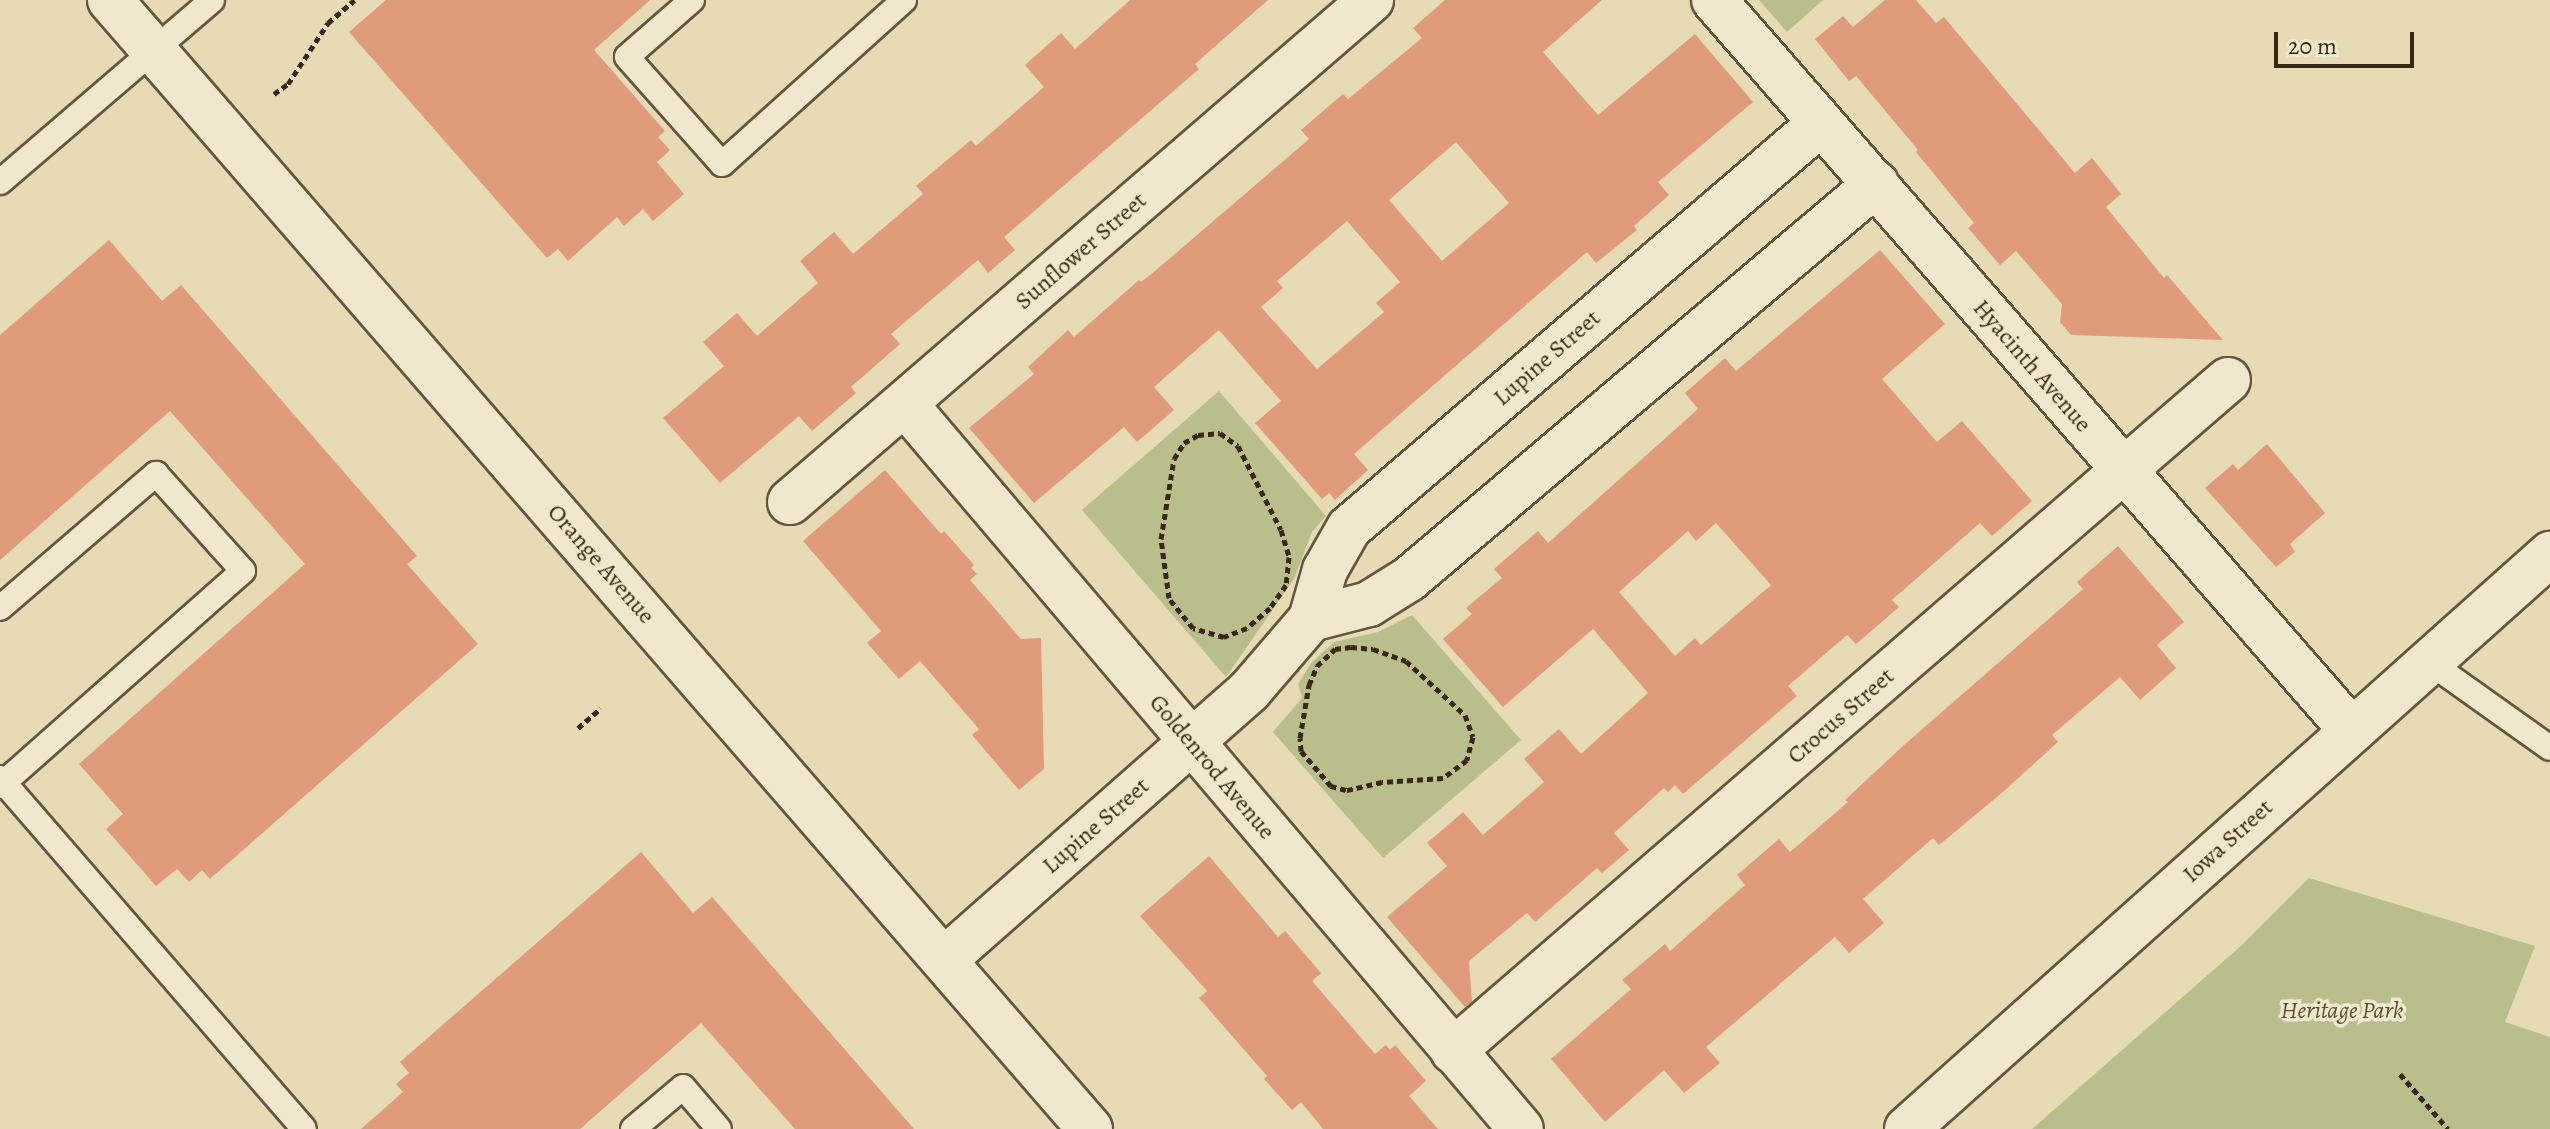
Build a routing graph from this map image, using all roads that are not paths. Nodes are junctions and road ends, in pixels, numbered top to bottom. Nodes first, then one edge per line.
1 (110, 0) edge
2 (212, 0) edge
3 (692, 0) edge
4 (904, 0) edge
5 (1371, 0) edge
6 (1714, 0) edge
7 (155, 51) junction
8 (1821, 123) junction
9 (0, 182) edge
10 (1876, 184) junction
11 (2228, 380) dead end
12 (905, 404) junction
13 (2123, 473) junction
14 (790, 502) dead end
15 (2550, 554) edge
16 (0, 608) edge
17 (1311, 619) junction
18 (2429, 662) junction
19 (2352, 731) junction
20 (1191, 743) junction
21 (2550, 748) edge
22 (1, 782) edge
23 (944, 960) junction
24 (1453, 1051) junction
25 (304, 1129) edge
26 (633, 1129) edge
27 (719, 1129) edge
28 (1090, 1129) edge
29 (1521, 1129) edge
30 (1907, 1129) edge

1 - 7 street, Orange Avenue
2 - 7 lane
3 - 4 lane
5 - 12 street, Sunflower Street
6 - 8 street, Hyacinth Avenue
7 - 9 lane
7 - 23 street, Orange Avenue
8 - 10 street, Hyacinth Avenue
8 - 17 street, Lupine Street
10 - 13 street, Hyacinth Avenue
10 - 17 street
11 - 13 street, Crocus Street
12 - 14 street, Sunflower Street
12 - 20 street, Goldenrod Avenue
13 - 19 street, Hyacinth Avenue
13 - 24 street, Crocus Street
15 - 18 street, Iowa Street
16 - 22 lane
17 - 20 street, Lupine Street
18 - 19 street, Iowa Street
18 - 21 lane
19 - 30 street, Iowa Street
20 - 23 street, Lupine Street
20 - 24 street, Goldenrod Avenue
22 - 25 lane
23 - 28 street, Orange Avenue
24 - 29 street, Goldenrod Avenue
26 - 27 lane

